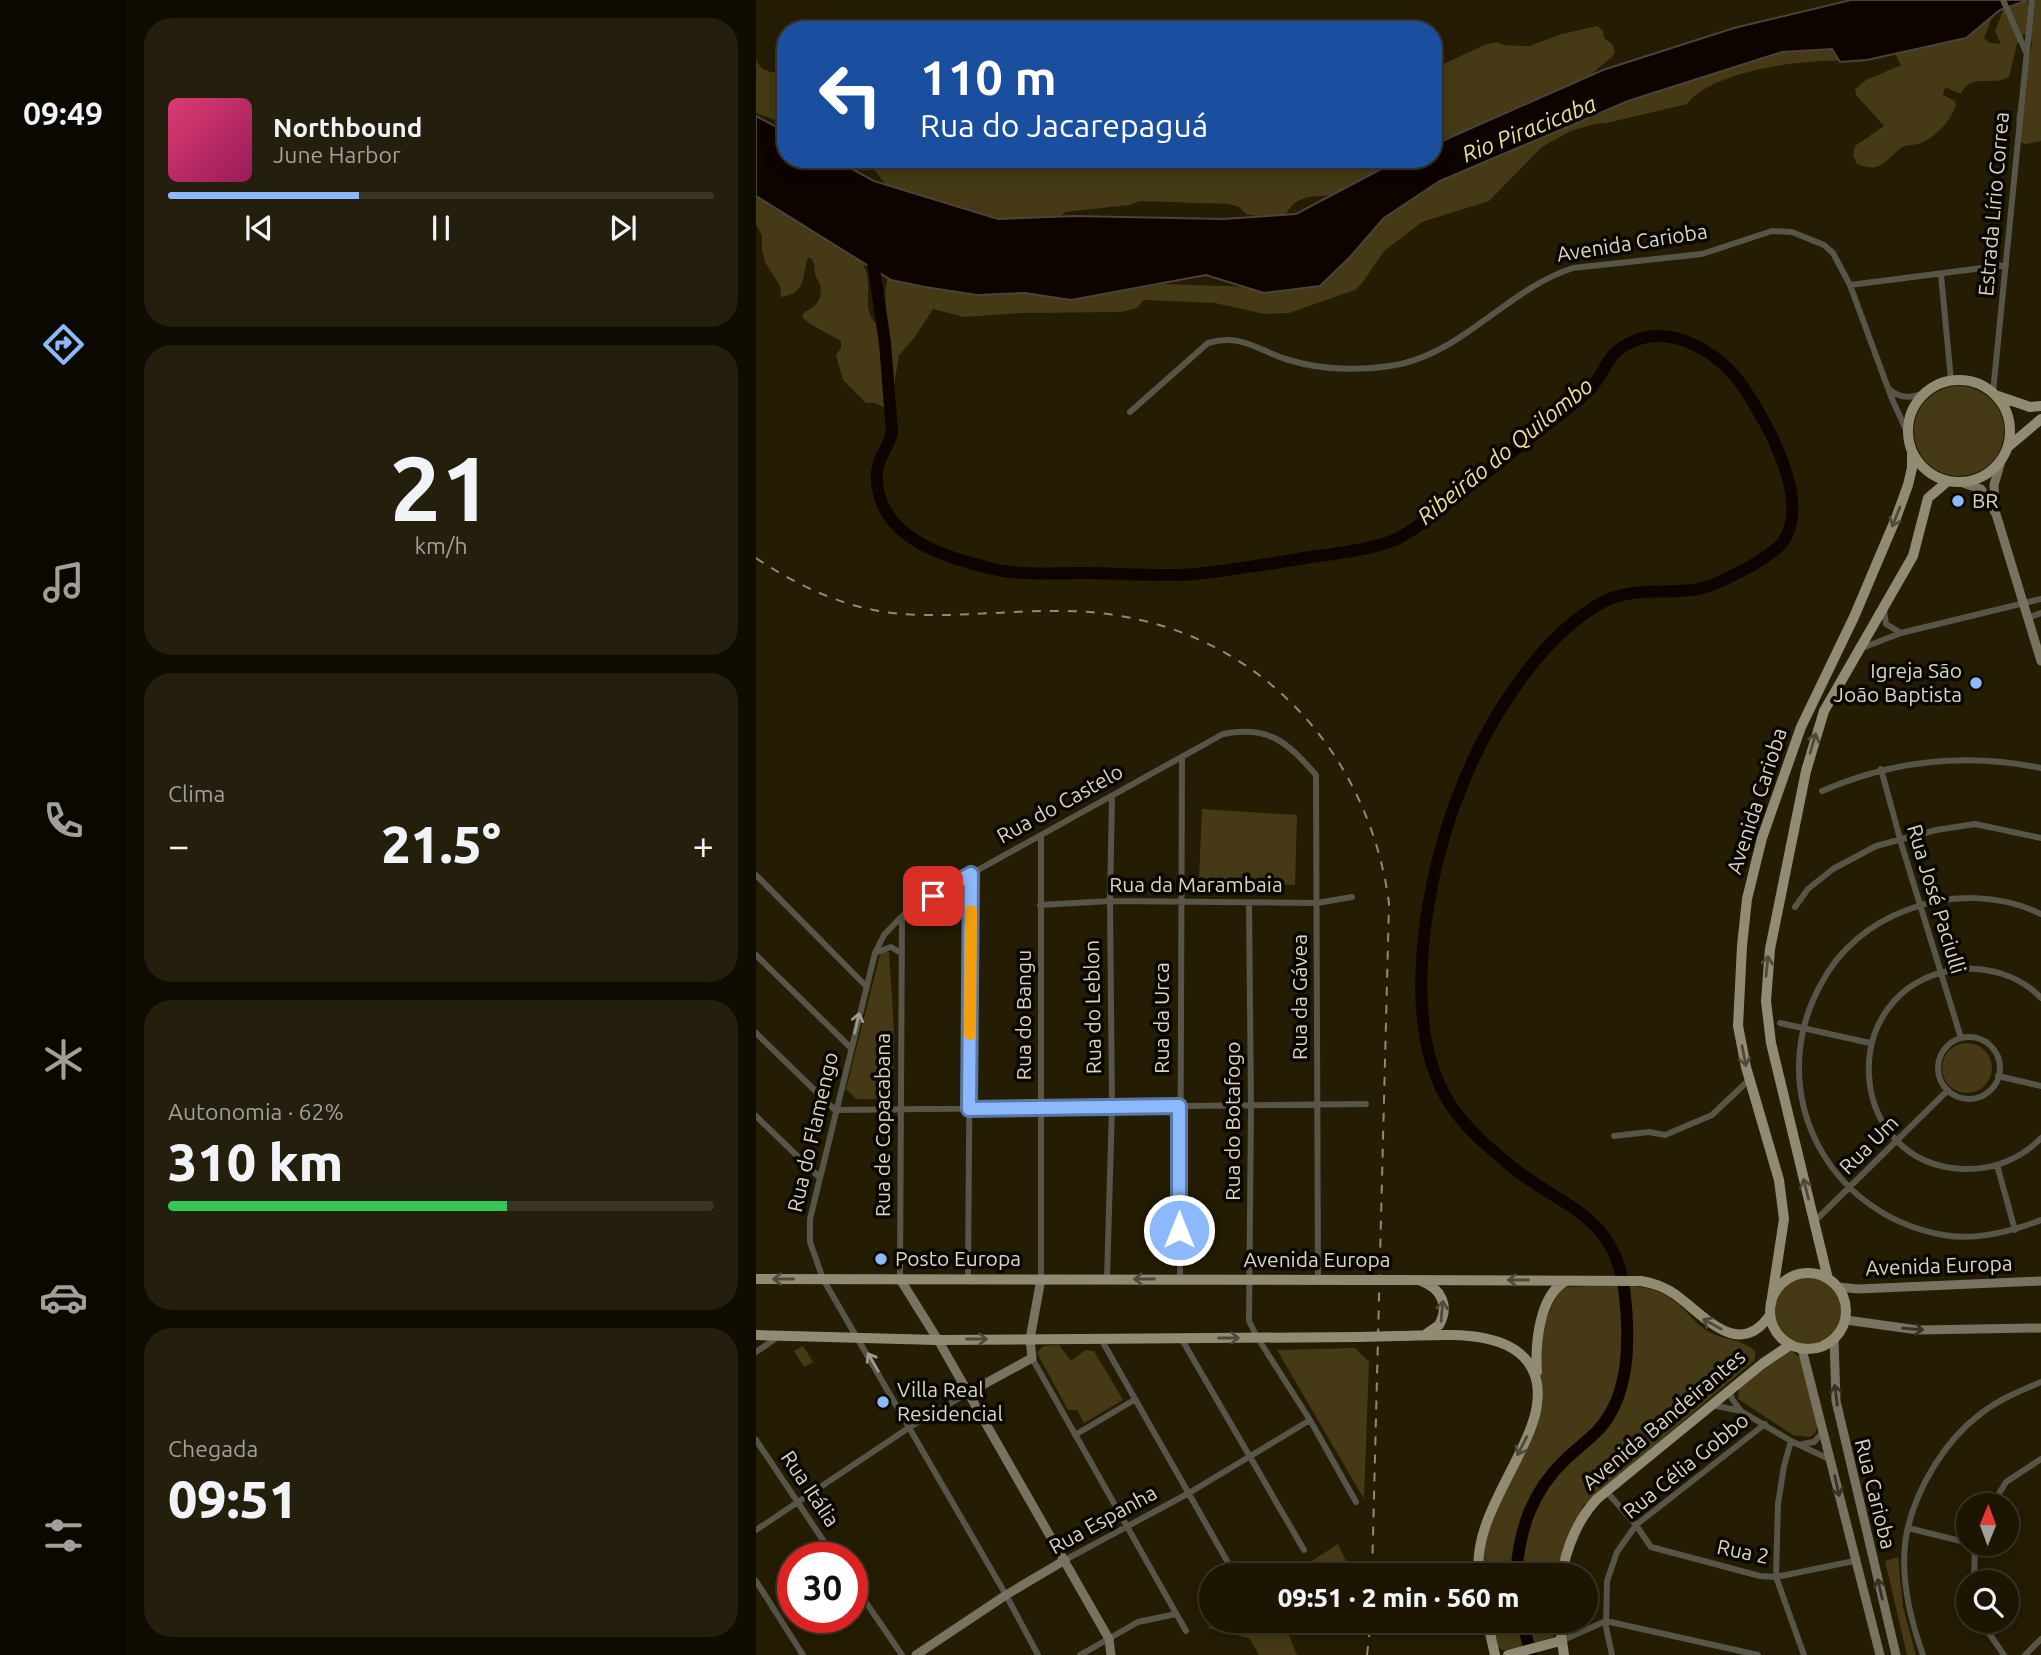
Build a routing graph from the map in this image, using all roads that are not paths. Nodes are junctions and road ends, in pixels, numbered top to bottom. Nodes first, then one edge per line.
1 (2003, 0) edge
2 (2032, 0) edge
3 (2026, 54) junction
4 (2006, 265) junction
5 (1941, 275) junction
6 (1850, 285) junction
7 (1951, 380) junction
8 (1888, 388) junction
9 (1924, 393) junction
10 (1995, 394) junction
11 (2041, 406) edge
12 (1130, 412) dead end
13 (2041, 419) edge
14 (1908, 434) junction
15 (2008, 447) junction
16 (1912, 452) junction
17 (2001, 461) junction
18 (1948, 481) junction
19 (1960, 482) junction
20 (1996, 514) junction
21 (2041, 599) edge
22 (2022, 604) junction
23 (1884, 610) junction
24 (2041, 613) edge
25 (2027, 618) junction
26 (1901, 633) junction
27 (1861, 648) junction
28 (2041, 661) edge
29 (1272, 735) joint
30 (1182, 757) junction
31 (2041, 768) edge
32 (1881, 769) junction
33 (1822, 791) dead end
34 (1112, 796) junction
35 (1041, 835) junction
36 (2041, 838) edge
37 (1901, 840) junction
38 (971, 874) junction
39 (756, 876) edge
40 (1352, 897) dead end
41 (1110, 901) junction
42 (1180, 902) junction
43 (1317, 903) junction
44 (1249, 904) junction
45 (1921, 904) junction
46 (1040, 905) junction
47 (1795, 907) dead end
48 (2041, 914) edge
49 (902, 916) junction
50 (880, 940) joint
51 (875, 953) junction
52 (902, 954) junction
53 (756, 955) edge
54 (1940, 972) junction
55 (866, 986) junction
56 (2040, 995) edge
57 (1780, 1023) dead end
58 (1802, 1027) junction
59 (756, 1033) edge
60 (1961, 1038) junction
61 (1870, 1043) junction
62 (851, 1048) junction
63 (1998, 1076) junction
64 (1750, 1079) junction
65 (2041, 1086) edge
66 (1948, 1090) junction
67 (1317, 1104) junction
68 (1366, 1104) dead end
69 (1251, 1105) junction
70 (1179, 1106) junction
71 (1112, 1107) junction
72 (1042, 1108) junction
73 (969, 1109) junction
74 (835, 1110) junction
75 (901, 1110) junction
76 (756, 1116) edge
77 (1614, 1136) dead end
78 (2041, 1138) edge
79 (1898, 1141) junction
80 (1997, 1165) junction
81 (819, 1177) junction
82 (1850, 1189) junction
83 (2041, 1220) edge
84 (1814, 1222) junction
85 (2015, 1230) junction
86 (756, 1279) edge
87 (823, 1279) junction
88 (900, 1279) junction
89 (968, 1279) junction
90 (1041, 1279) junction
91 (1107, 1279) junction
92 (1180, 1279) junction
93 (1828, 1279) junction
94 (1249, 1280) junction
95 (1318, 1280) junction
96 (1418, 1280) junction
97 (1567, 1281) junction
98 (2041, 1281) edge
99 (1838, 1287) junction
100 (1770, 1309) junction
101 (1846, 1320) junction
102 (2041, 1328) edge
103 (756, 1335) edge
104 (780, 1336) junction
105 (1412, 1336) junction
106 (1257, 1337) junction
107 (1181, 1338) junction
108 (860, 1339) junction
109 (1030, 1339) junction
110 (1101, 1339) junction
111 (1834, 1339) junction
112 (938, 1340) junction
113 (1790, 1345) junction
114 (1802, 1349) junction
115 (756, 1352) edge
116 (1032, 1358) junction
117 (1537, 1381) junction
118 (2041, 1382) edge
119 (889, 1390) junction
120 (1730, 1390) junction
121 (968, 1393) junction
122 (881, 1395) dead end
123 (1134, 1400) junction
124 (1712, 1405) junction
125 (1741, 1411) junction
126 (1310, 1420) junction
127 (1765, 1424) junction
128 (910, 1427) junction
129 (1823, 1432) junction
130 (1075, 1435) junction
131 (756, 1440) edge
132 (1791, 1441) junction
133 (1800, 1444) junction
134 (1251, 1456) junction
135 (2041, 1459) edge
136 (1830, 1460) junction
137 (1606, 1491) junction
138 (1189, 1493) junction
139 (2000, 1493) edge
140 (1356, 1502) dead end
141 (798, 1503) junction
142 (1636, 1525) junction
143 (1127, 1526) junction
144 (1908, 1528) junction
145 (756, 1530) edge
146 (1956, 1540) edge
147 (824, 1542) edge
148 (1304, 1550) dead end
149 (1065, 1560) junction
150 (1854, 1561) junction
151 (1228, 1563) edge
152 (1479, 1563) edge
153 (1565, 1563) edge
154 (1776, 1577) junction
155 (756, 1581) edge
156 (1006, 1595) junction
157 (868, 1605) edge
158 (1176, 1614) junction
159 (1606, 1621) junction
160 (1186, 1631) dead end
161 (1490, 1633) edge
162 (1560, 1633) edge
163 (1989, 1633) edge
164 (1109, 1639) junction
165 (2041, 1639) edge
166 (1560, 1641) junction
167 (1512, 1654) edge
168 (803, 1655) edge
169 (902, 1655) edge
170 (916, 1655) edge
171 (1038, 1655) edge
172 (1080, 1655) edge
173 (1111, 1655) edge
174 (1495, 1655) edge
175 (1564, 1655) edge
176 (1612, 1655) edge
177 (1758, 1655) edge
178 (1804, 1655) edge
179 (1880, 1655) edge
180 (1895, 1655) edge
181 (1923, 1655) edge
182 (2004, 1655) edge
183 (2025, 1655) edge

1 - 3 street
2 - 3 street, Estrada Lírio Correa
3 - 4 street, Estrada Lírio Correa
4 - 5 street
4 - 10 street, Estrada Lírio Correa
5 - 6 street
5 - 7 street
6 - 8 street, Avenida Carioba
6 - 12 street, Avenida Carioba
7 - 9 main road
7 - 10 main road
8 - 9 street
8 - 14 street, Avenida Carioba
9 - 14 main road
10 - 11 main road
10 - 15 main road
13 - 15 main road
14 - 16 main road
15 - 17 main road
16 - 18 main road
16 -> 64 main road, Avenida Carioba
17 - 19 main road
17 - 20 main road
18 - 19 main road
18 - 23 main road, Avenida Carioba
19 - 20 main road
20 - 22 main road
21 - 22 street
22 - 25 main road
22 - 26 street
23 - 26 street
23 - 27 main road, Avenida Carioba
24 - 25 street
25 - 28 main road
26 - 27 street
84 -> 27 main road, Avenida Carioba
29 - 30 street, Rua do Castelo
29 - 43 street, Rua da Gávea
30 - 34 street, Rua do Castelo
30 - 42 street, Rua da Urca
31 - 32 street
32 - 33 street
32 - 37 street, Rua José Paciulli
34 - 35 street, Rua do Castelo
34 - 41 street, Rua do Leblon
35 - 38 street, Rua do Castelo
35 - 46 street, Rua do Bangu
36 - 37 street
37 - 45 street, Rua José Paciulli
37 - 47 street
38 - 49 street, Rua do Castelo
38 - 73 street
39 - 55 street
40 - 43 street, Rua da Marambaia
41 - 42 street, Rua da Marambaia
41 - 46 street, Rua da Marambaia
41 - 71 street, Rua do Leblon
42 - 44 street, Rua da Marambaia
42 - 70 street, Rua da Urca
43 - 44 street, Rua da Marambaia
43 - 67 street, Rua da Gávea
44 - 69 street, Rua do Botafogo
45 - 48 street
45 - 54 street, Rua José Paciulli
45 - 58 street
46 - 72 street, Rua do Bangu
49 - 50 street, Rua do Castelo
49 - 52 street, Rua de Copacabana
50 - 51 street, Rua do Flamengo
51 - 52 street
51 - 55 street, Rua do Flamengo
52 - 75 street, Rua de Copacabana
53 - 62 street
54 - 56 street
54 - 60 street, Rua José Paciulli
54 - 61 street
62 -> 55 street, Rua do Flamengo
57 - 58 street
58 - 61 street
58 - 82 street
59 - 74 street
60 - 63 street
60 - 66 street
61 - 79 street
62 - 74 street, Rua do Flamengo
63 - 65 street
63 - 66 street
64 - 77 street
64 - 100 main road, Avenida Carioba
66 - 79 street, Rua Um
67 - 68 street
67 - 69 street
67 - 95 street, Rua da Gávea
69 - 70 street
69 - 94 street, Rua do Botafogo
70 - 71 street
70 - 92 street, Rua da Urca
71 - 72 street
71 - 91 street, Rua do Leblon
72 - 73 street
72 - 90 street, Rua do Bangu
73 - 75 street
73 - 89 street
74 - 75 street
74 - 81 street, Rua do Flamengo
75 - 88 street, Rua de Copacabana
76 - 81 street
78 - 80 street
79 - 80 street
79 - 82 street, Rua Um
80 - 85 street
81 - 87 street, Rua do Flamengo
82 - 84 street, Rua Um
82 - 85 street
83 - 85 street
84 - 93 main road, Avenida Carioba
87 -> 86 main road, Avenida Europa
87 - 88 main road, Avenida Europa
87 - 108 street, Rua do Flamengo
88 - 89 main road, Avenida Europa
88 - 112 main road
89 - 90 main road, Avenida Europa
90 - 91 main road, Avenida Europa
90 - 109 main road
92 -> 91 main road, Avenida Europa
92 - 94 main road, Avenida Europa
93 - 99 main road
93 - 100 main road
94 - 95 main road, Avenida Europa
94 - 106 street, Rua do Botafogo
95 - 96 main road, Avenida Europa, bridge
97 -> 96 main road, Avenida Europa
105 -> 96 main road
100 -> 97 main road, Avenida Europa
97 - 117 main road
98 - 99 main road, Avenida Europa
99 - 101 main road
100 - 113 main road
101 -> 102 main road
101 - 111 main road
103 - 104 main road
104 - 108 main road
104 - 115 street
105 - 106 main road, bridge
105 - 117 main road
107 -> 106 main road
106 - 126 street, Rua do Botafogo
107 - 110 main road
107 - 134 street
108 - 112 main road
119 -> 108 street, Rua do Flamengo
109 - 110 main road
112 -> 109 main road
109 - 116 main road
110 - 123 street
111 - 114 main road
180 -> 111 main road, Rua Carioba
112 - 121 main road
113 - 114 main road
113 - 120 main road, Avenida Bandeirantes
114 - 129 main road, Rua Carioba
116 - 121 main road
116 - 130 street
117 -> 152 main road
118 - 144 street
119 - 122 street
119 - 128 street, Rua do Flamengo
120 - 124 main road, Avenida Bandeirantes
120 - 125 street
121 - 128 street
121 - 149 main road
123 - 130 street
123 - 138 street
124 - 125 street
124 - 137 main road, Avenida Bandeirantes
125 - 127 street
126 - 134 street, Rua Espanha
126 - 140 street, Rua do Botafogo
127 - 132 street
127 - 142 street, Rua Célia Gobbo
128 - 141 street
128 - 156 street, Rua do Flamengo
129 - 133 street
129 - 136 main road, Rua Carioba
130 - 143 street
131 - 141 street, Rua Itália
132 - 133 street
132 - 154 street
133 - 136 street
134 - 138 street, Rua Espanha
134 - 148 street
135 - 139 street
136 -> 150 main road, Rua Carioba
137 - 142 street, Rua 2
137 - 153 main road, Avenida Bandeirantes
138 - 143 street, Rua Espanha
138 - 151 street
141 - 145 street
141 - 147 street, Rua Itália
142 - 154 street, Rua 2
142 - 159 street, Rua Célia Gobbo
143 - 149 street, Rua Espanha
143 - 158 street
144 - 146 street
144 - 181 street
149 - 156 main road, Rua Espanha
149 - 164 main road
150 - 154 street, Rua 2
150 - 179 main road, Rua Carioba
154 - 178 street
155 - 168 street
156 - 170 main road, Rua Espanha
156 - 171 street, Rua do Flamengo
157 - 169 street
158 - 160 street
158 - 164 street
159 - 166 street
159 - 176 street, Rua Célia Gobbo
159 - 177 street
161 - 174 main road
162 - 166 main road
163 - 182 street
164 - 172 street
164 - 173 main road
165 - 183 street
166 - 167 main road
166 - 175 main road

